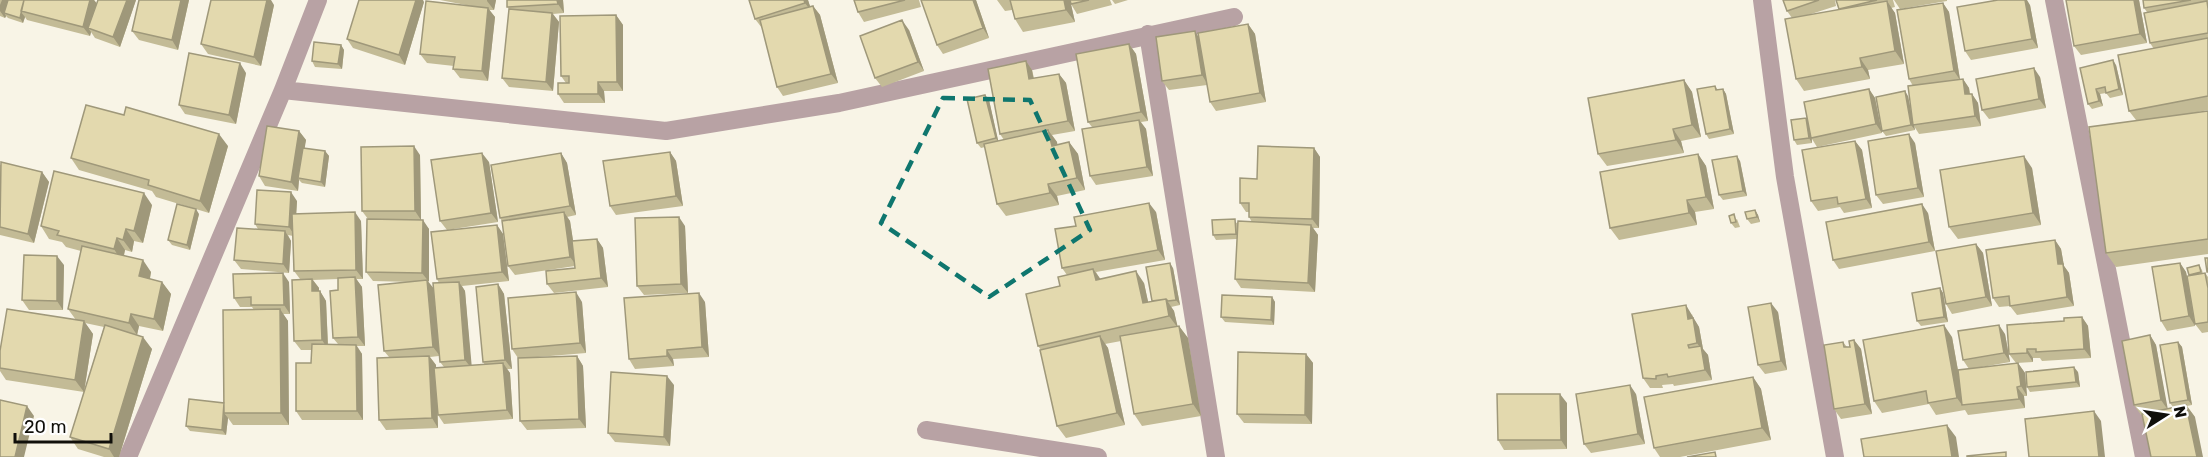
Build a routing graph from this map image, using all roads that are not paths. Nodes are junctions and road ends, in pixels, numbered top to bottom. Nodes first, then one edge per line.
1 (318, 0) edge
2 (1762, 0) edge
3 (2054, 0) edge
4 (1234, 17) dead end
5 (1148, 34) junction
6 (283, 90) junction
7 (926, 430) dead end
8 (128, 457) edge
9 (1098, 457) edge
10 (1216, 457) edge
11 (1835, 457) edge
12 (2144, 457) edge

1 - 6 street
2 - 11 street
3 - 12 street
4 - 5 street
5 - 6 street
5 - 10 street
6 - 8 street
7 - 9 street

